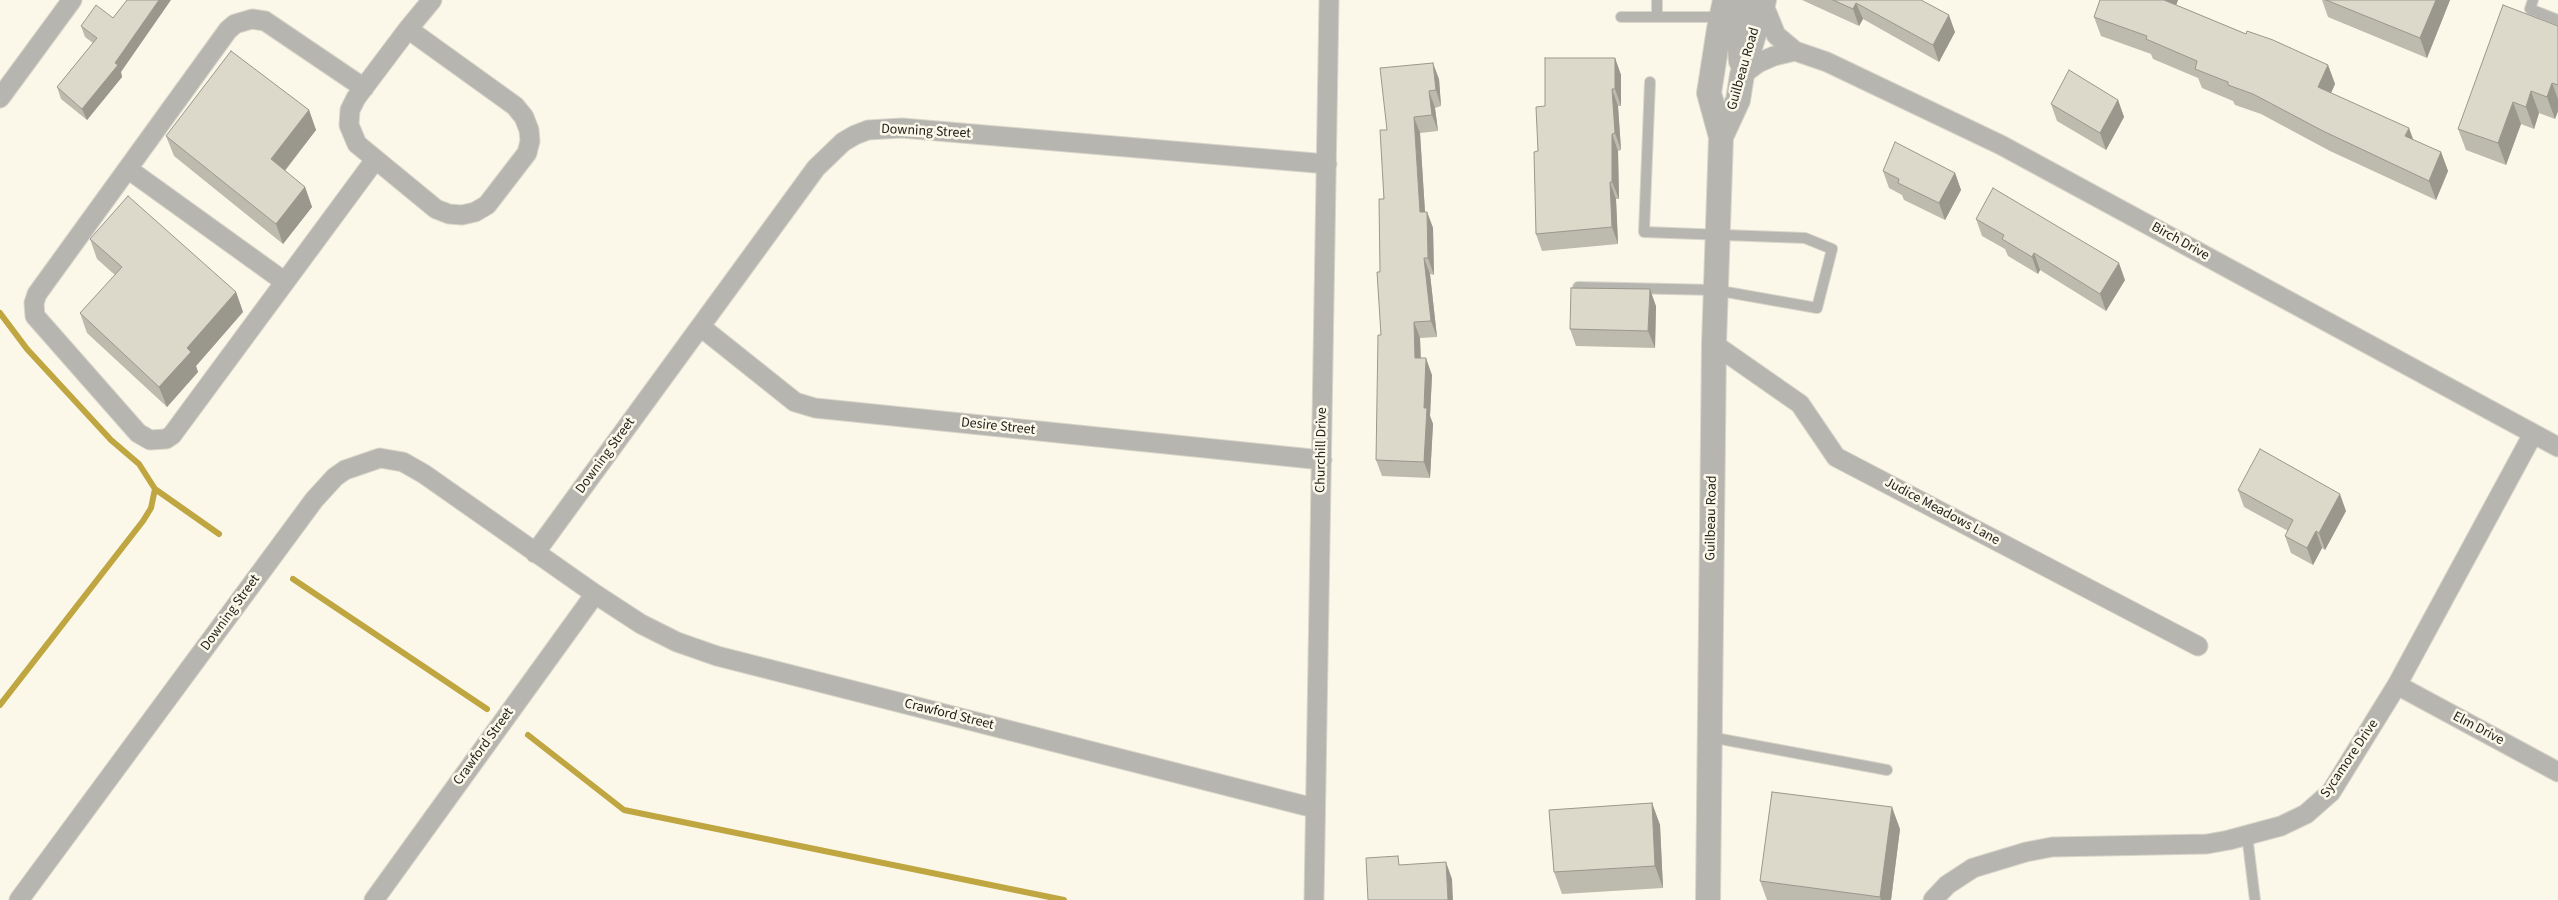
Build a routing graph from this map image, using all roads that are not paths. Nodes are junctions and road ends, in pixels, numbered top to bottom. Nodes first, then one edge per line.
1 (72, 0) edge
2 (432, 0) edge
3 (1329, 0) edge
4 (1657, 0) edge
5 (2534, 0) edge
6 (1758, 1) edge
7 (1724, 8) edge
8 (1621, 17) dead end
9 (1657, 17) junction
10 (2558, 20) edge
11 (408, 29) junction
12 (1795, 51) junction
13 (1742, 75) junction
14 (1650, 82) dead end
15 (364, 88) junction
16 (0, 98) edge
17 (1721, 137) junction
18 (375, 160) junction
19 (1326, 164) junction
20 (128, 169) junction
21 (1718, 236) junction
22 (285, 282) junction
23 (1578, 287) edge
24 (1715, 290) junction
25 (701, 327) junction
26 (1714, 344) junction
27 (2533, 434) junction
28 (2558, 447) edge
29 (1322, 460) junction
30 (535, 553) junction
31 (594, 594) junction
32 (2198, 646) dead end
33 (2397, 685) junction
34 (1710, 737) junction
35 (1887, 770) dead end
36 (2558, 772) edge
37 (1314, 808) junction
38 (2247, 835) junction
39 (19, 900) edge
40 (374, 900) edge
41 (1314, 900) edge
42 (1708, 900) edge
43 (1934, 900) edge
44 (2255, 900) edge

1 - 16 street
2 - 11 street
3 - 19 street, Churchill Drive
4 - 9 lane
5 - 10 lane
6 - 12 street, Birch Drive
6 - 13 street, Guilbeau Road
7 - 9 lane
7 - 17 street, Guilbeau Road
8 - 9 lane
11 - 15 street
11 - 18 street
12 - 13 street
12 - 27 street, Birch Drive
13 - 17 street, Guilbeau Road
14 - 21 lane
15 - 18 street
15 - 20 street
17 - 21 street, Guilbeau Road
18 - 22 street
19 - 25 street, Downing Street
19 - 29 street, Churchill Drive
20 - 22 street
20 - 22 street
21 - 24 street, Guilbeau Road
21 - 24 lane
23 - 24 lane
24 - 26 street, Guilbeau Road
25 - 29 street, Desire Street
25 - 30 street, Downing Street
26 - 32 street, Judice Meadows Lane
26 - 34 street, Guilbeau Road
27 - 28 street, Birch Drive
27 - 33 street, Sycamore Drive
29 - 37 street, Churchill Drive
30 - 31 street, Crawford Street
30 - 39 street, Downing Street
31 - 37 street, Crawford Street
31 - 40 street, Crawford Street
33 - 36 street, Elm Drive
33 - 38 street, Sycamore Drive
34 - 35 lane
34 - 42 street, Guilbeau Road
37 - 41 street, Churchill Drive
38 - 43 street, Sycamore Drive
38 - 44 lane

